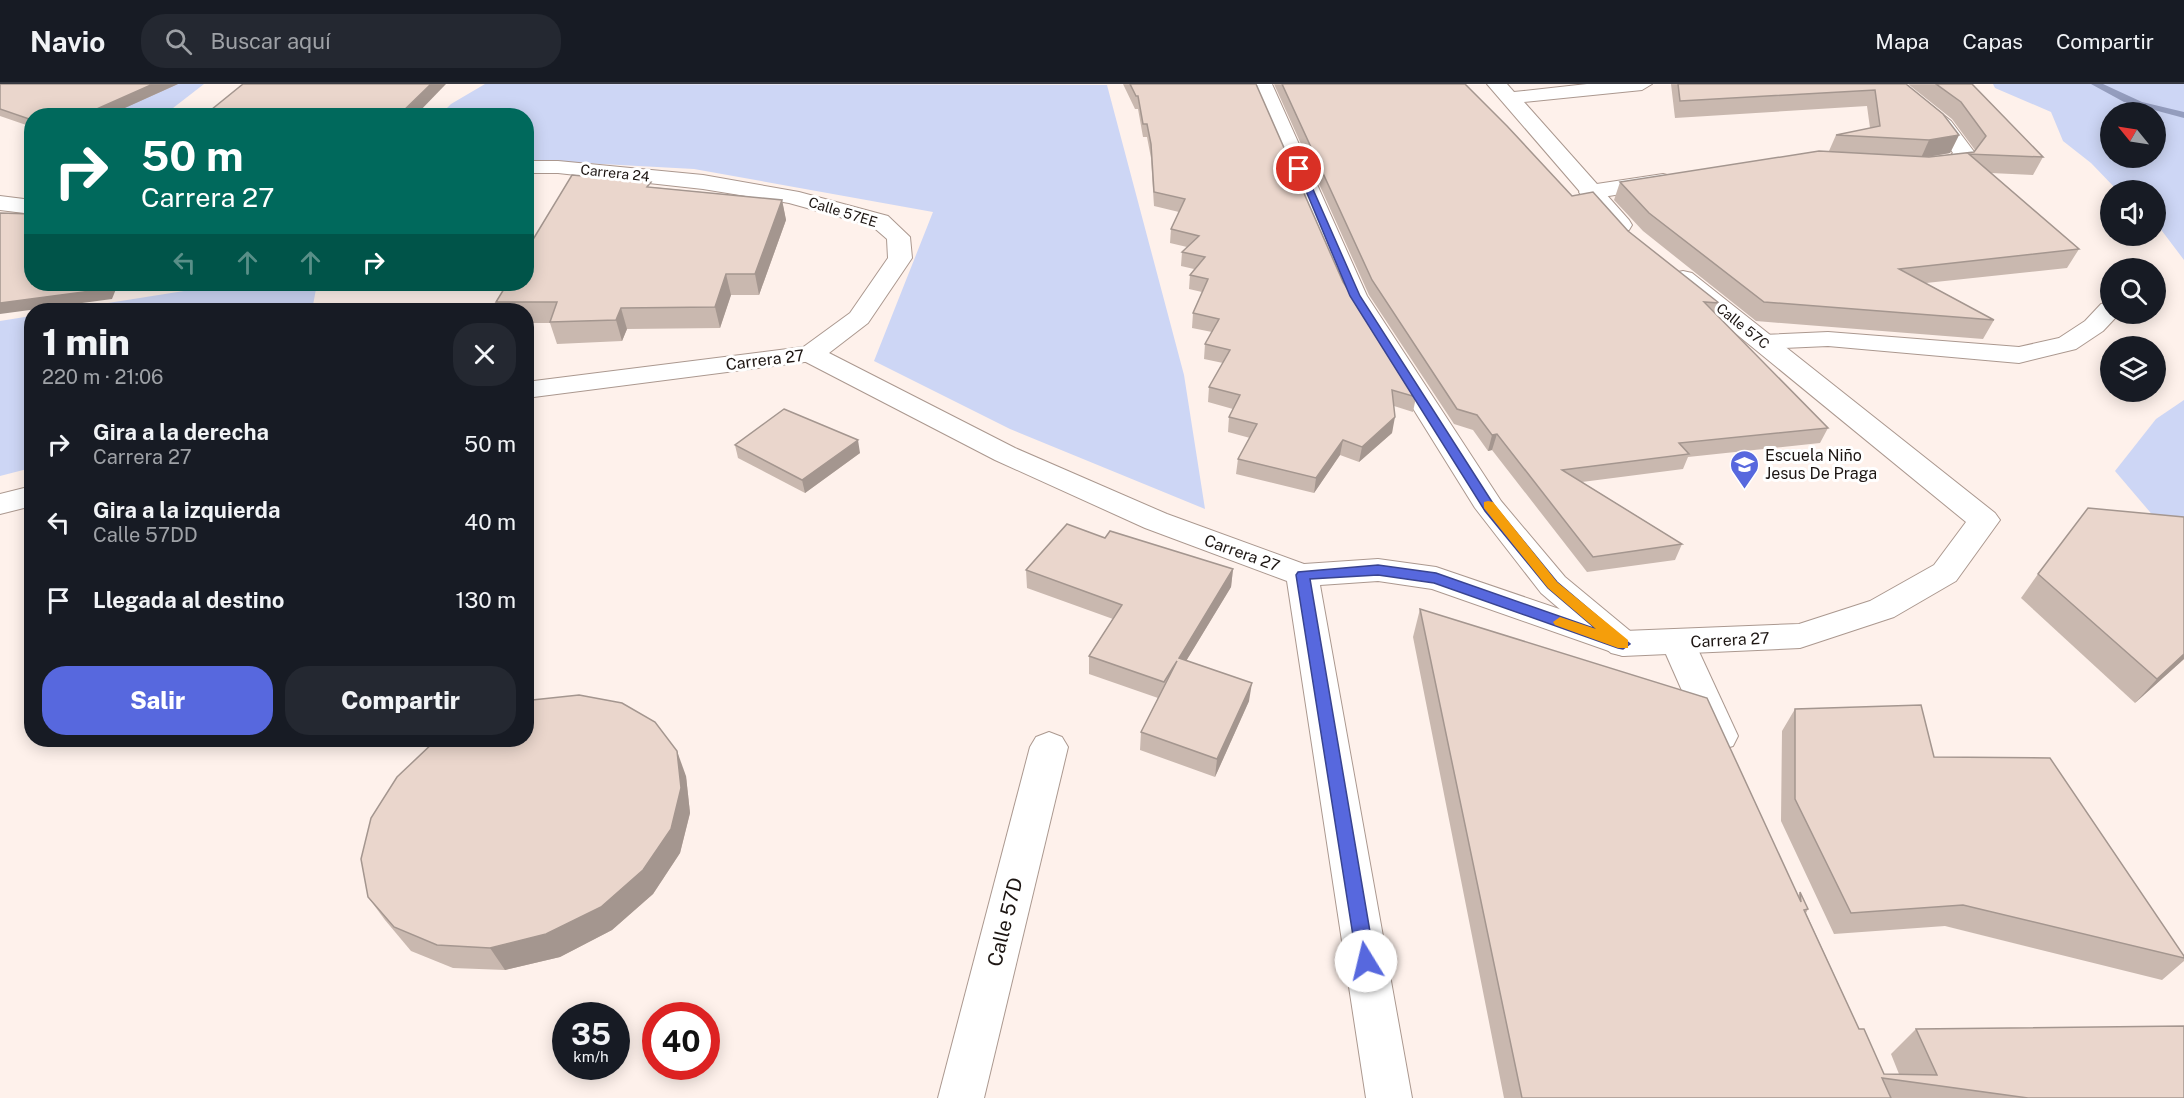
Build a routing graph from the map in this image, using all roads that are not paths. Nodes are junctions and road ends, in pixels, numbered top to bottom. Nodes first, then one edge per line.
1 (1262, 84) edge
2 (1642, 84) edge
3 (1892, 84) edge
4 (1503, 91) edge
5 (1899, 165) edge
6 (534, 167) edge
7 (1680, 178) edge
8 (703, 182) joint
9 (1590, 192) junction
10 (0, 203) edge
11 (24, 206) edge
12 (2100, 320) edge
13 (1762, 342) junction
14 (811, 354) junction
15 (534, 389) edge
16 (24, 498) edge
17 (0, 504) edge
18 (1984, 520) joint
19 (1302, 575) junction
20 (1678, 643) junction
21 (1623, 644) junction
22 (1049, 747) dead end
23 (1737, 773) edge
24 (961, 1098) edge
25 (1389, 1098) edge

1 - 21 street
2 - 4 street
3 - 5 street
4 - 9 street, Calle 57C
6 - 8 street, Carrera 24
7 - 9 street
8 - 14 street, Calle 57EE
9 - 13 street, Calle 57C
10 - 11 street
12 - 13 lane
13 - 18 street, Calle 57C
14 - 15 street, Carrera 27
14 - 19 street, Carrera 27
16 - 17 street
18 - 20 street, Carrera 27
19 - 21 street, Carrera 27
19 - 25 street
20 - 21 street, Carrera 27
20 - 23 street
22 - 24 street, Calle 57D

